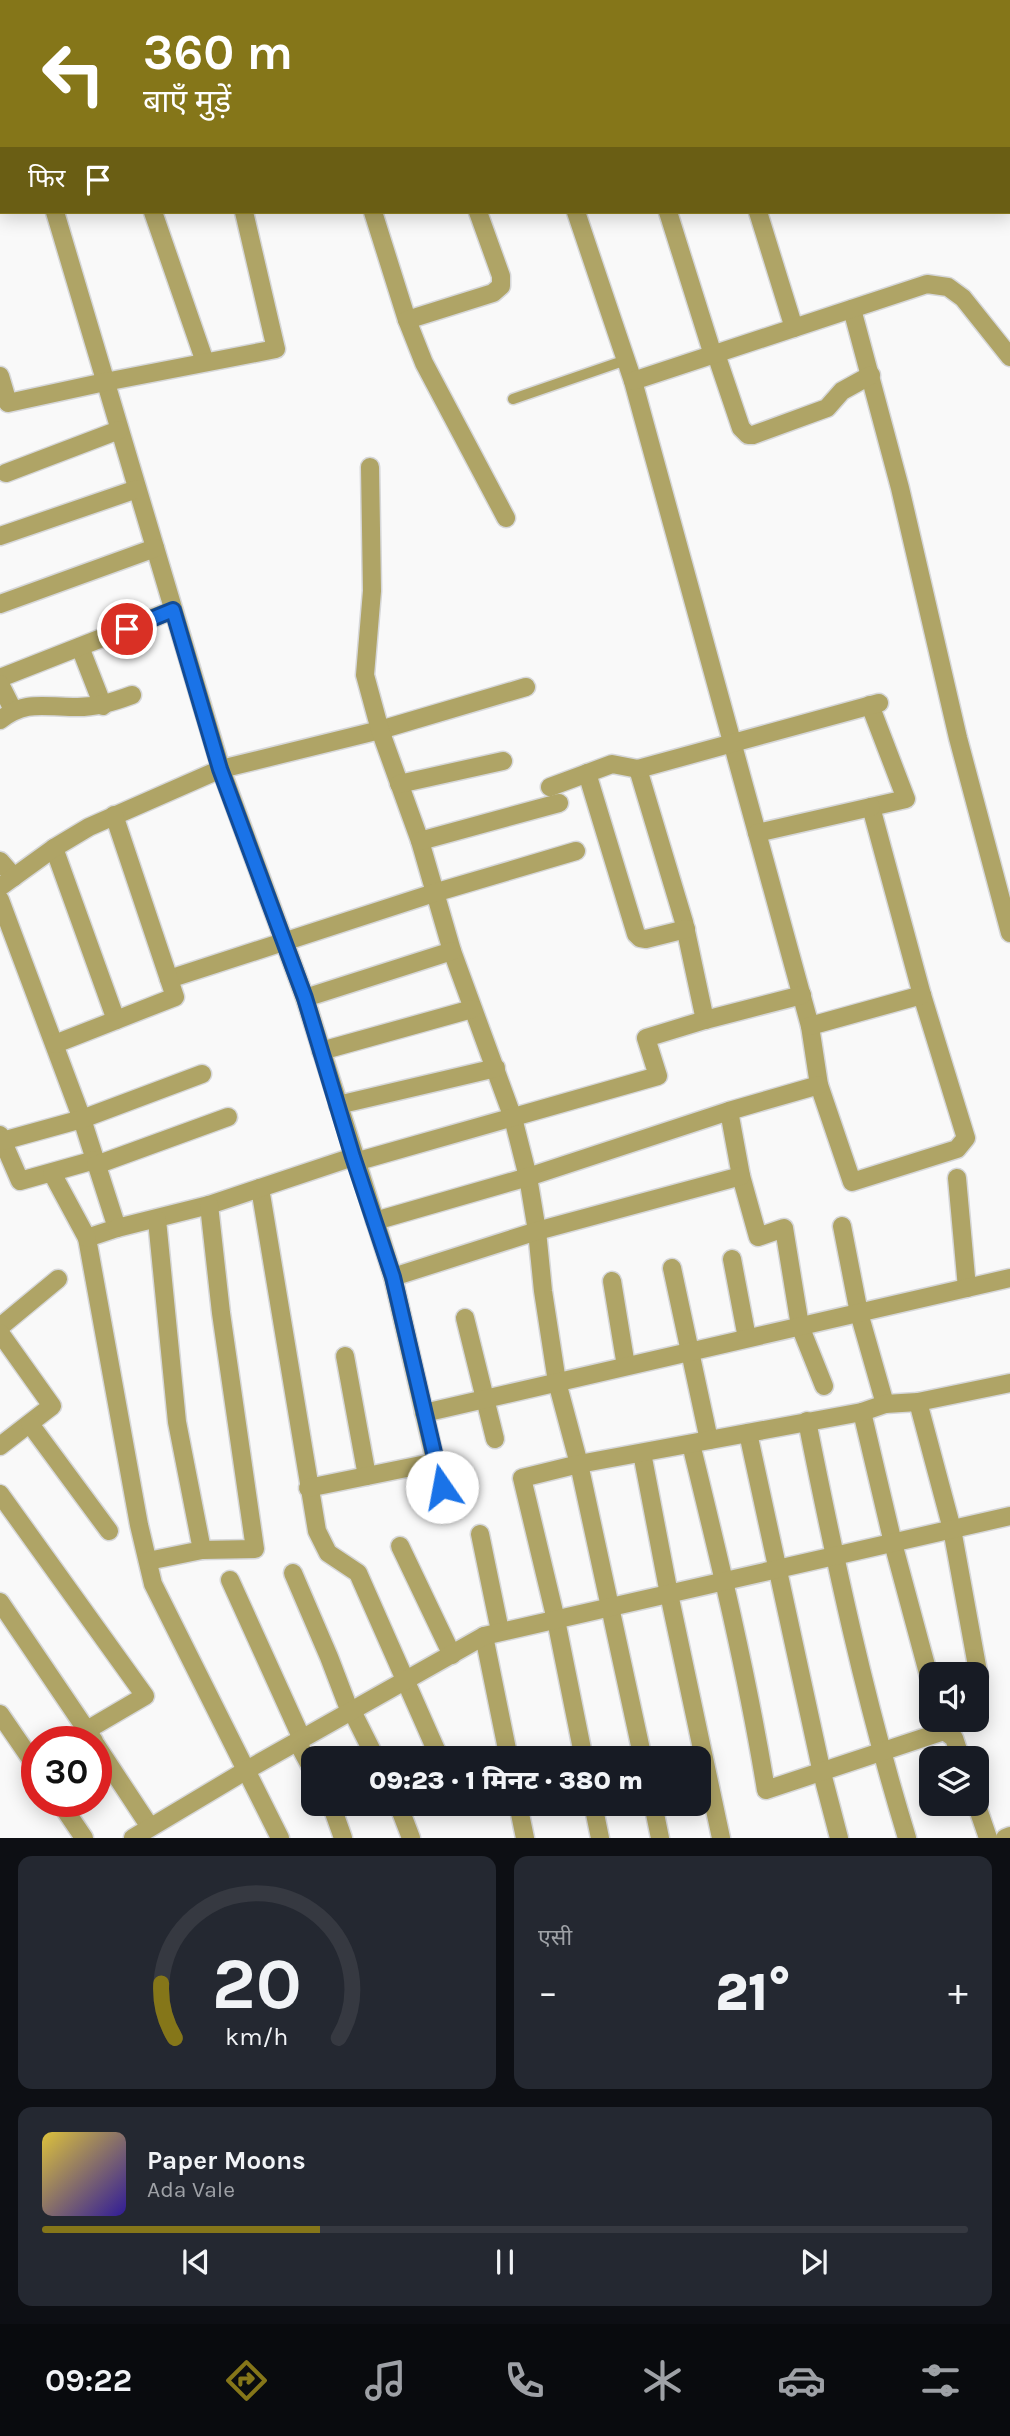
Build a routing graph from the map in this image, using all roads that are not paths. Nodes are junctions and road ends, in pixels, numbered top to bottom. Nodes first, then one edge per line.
1 (56, 214) edge
2 (154, 214) edge
3 (244, 214) edge
4 (374, 214) edge
5 (479, 214) edge
6 (577, 214) edge
7 (669, 214) edge
8 (759, 214) edge
9 (852, 309) junction
10 (407, 320) junction
11 (794, 328) junction
12 (714, 354) junction
13 (1010, 358) edge
14 (626, 360) junction
15 (205, 362) junction
16 (871, 375) junction
17 (0, 376) edge
18 (633, 381) junction
19 (105, 382) junction
20 (513, 399) dead end
21 (119, 430) junction
22 (370, 467) dead end
23 (6, 473) dead end
24 (137, 489) junction
25 (506, 517) dead end
26 (0, 536) edge
27 (155, 548) junction
28 (0, 604) edge
29 (173, 610) junction
30 (80, 647) junction
31 (0, 678) edge
32 (0, 684) edge
33 (526, 687) dead end
34 (132, 695) dead end
35 (103, 706) junction
36 (7, 715) edge
37 (380, 730) junction
38 (733, 743) junction
39 (503, 761) dead end
40 (220, 769) junction
41 (638, 769) junction
42 (587, 773) junction
43 (399, 783) junction
44 (550, 787) dead end
45 (559, 803) dead end
46 (871, 807) junction
47 (114, 815) junction
48 (757, 833) junction
49 (420, 841) junction
50 (54, 848) junction
51 (576, 851) dead end
52 (0, 861) edge
53 (7, 882) edge
54 (435, 893) junction
55 (0, 900) edge
56 (685, 929) junction
57 (1010, 933) edge
58 (285, 940) junction
59 (452, 951) junction
60 (169, 979) junction
61 (802, 995) junction
62 (922, 995) junction
63 (305, 998) junction
64 (472, 1009) junction
65 (116, 1020) junction
66 (705, 1020) junction
67 (810, 1026) junction
68 (55, 1044) junction
69 (321, 1051) junction
70 (496, 1068) junction
71 (202, 1074) dead end
72 (819, 1085) junction
73 (338, 1105) junction
74 (729, 1111) junction
75 (228, 1117) dead end
76 (513, 1118) junction
77 (82, 1119) junction
78 (1, 1138) edge
79 (354, 1160) junction
80 (96, 1162) junction
81 (7, 1171) edge
82 (52, 1173) junction
83 (741, 1176) junction
84 (528, 1177) junction
85 (957, 1178) dead end
86 (260, 1188) junction
87 (209, 1205) junction
88 (156, 1220) junction
89 (375, 1221) junction
90 (842, 1226) dead end
91 (117, 1228) junction
92 (537, 1231) junction
93 (87, 1238) junction
94 (732, 1259) dead end
95 (672, 1268) dead end
96 (393, 1277) junction
97 (1010, 1278) edge
98 (58, 1279) dead end
99 (611, 1281) dead end
100 (967, 1288) junction
101 (859, 1313) junction
102 (465, 1318) dead end
103 (800, 1326) junction
104 (0, 1327) edge
105 (0, 1333) edge
106 (747, 1338) junction
107 (690, 1351) junction
108 (345, 1356) dead end
109 (626, 1366) junction
110 (557, 1382) junction
111 (1010, 1383) edge
112 (824, 1385) dead end
113 (484, 1399) junction
114 (918, 1402) junction
115 (885, 1404) junction
116 (862, 1412) junction
117 (424, 1413) junction
118 (807, 1421) junction
119 (30, 1424) junction
120 (748, 1433) junction
121 (495, 1439) dead end
122 (700, 1442) junction
123 (0, 1446) edge
124 (642, 1453) junction
125 (436, 1462) junction
126 (579, 1464) junction
127 (368, 1476) junction
128 (308, 1488) junction
129 (0, 1494) edge
130 (447, 1512) dead end
131 (1009, 1522) edge
132 (952, 1529) junction
133 (109, 1531) dead end
134 (480, 1534) dead end
135 (893, 1543) junction
136 (400, 1546) dead end
137 (202, 1550) junction
138 (834, 1556) junction
139 (148, 1561) junction
140 (778, 1569) junction
141 (293, 1573) dead end
142 (230, 1580) dead end
143 (724, 1581) junction
144 (669, 1594) junction
145 (0, 1602) edge
146 (609, 1608) junction
147 (556, 1620) junction
148 (492, 1633) junction
149 (452, 1655) junction
150 (925, 1662) edge
151 (976, 1662) edge
152 (407, 1680) junction
153 (351, 1712) junction
154 (0, 1714) edge
155 (83, 1726) edge
156 (108, 1726) edge
157 (928, 1732) edge
158 (300, 1741) junction
159 (21, 1745) edge
160 (302, 1746) edge
161 (369, 1746) edge
162 (435, 1746) edge
163 (507, 1746) edge
164 (581, 1746) edge
165 (640, 1746) edge
166 (881, 1753) junction
167 (112, 1770) edge
168 (245, 1771) junction
169 (822, 1773) junction
170 (335, 1816) edge
171 (403, 1816) edge
172 (520, 1816) edge
173 (595, 1816) edge
174 (655, 1816) edge
175 (980, 1816) edge
176 (70, 1817) edge
177 (150, 1828) junction
178 (84, 1838) edge
179 (133, 1838) edge
180 (281, 1838) edge
181 (343, 1838) edge
182 (411, 1838) edge
183 (525, 1838) edge
184 (600, 1838) edge
185 (660, 1838) edge
186 (722, 1838) edge
187 (839, 1838) edge
188 (906, 1838) edge
189 (988, 1838) edge

1 - 19 street
2 - 15 street
3 - 15 street
4 - 10 street
5 - 10 street
6 - 14 street
7 - 12 street
8 - 11 street
9 - 11 street
9 - 13 street
9 - 16 street
10 - 25 street
11 - 12 street
12 - 16 street
12 - 18 street
14 - 18 street
14 - 20 lane
15 - 19 street
16 - 57 street
17 - 19 street
18 - 38 street
19 - 21 street
21 - 23 street
21 - 24 street
22 - 37 street
24 - 26 street
24 - 27 street
27 - 28 street
27 - 29 street
29 - 30 street
29 - 40 street
30 - 31 street
30 - 35 street
32 - 36 street
33 - 37 street
34 - 35 street
35 - 36 street
37 - 40 street
37 - 43 street
38 - 41 street
38 - 46 street
38 - 48 street
39 - 43 street
40 - 47 street
40 - 58 street
41 - 42 street
41 - 56 street
42 - 44 street
42 - 56 street
43 - 49 street
45 - 49 street
46 - 48 street
46 - 62 street
47 - 50 street
47 - 60 street
48 - 61 street
49 - 54 street
50 - 53 street
50 - 65 street
51 - 54 street
52 - 53 street
54 - 58 street
54 - 59 street
55 - 68 street
56 - 66 street
58 - 60 street
58 - 63 street
59 - 63 street
59 - 64 street
60 - 65 street
61 - 66 street
61 - 67 street
62 - 67 street
62 - 72 street
63 - 69 street
64 - 69 street
64 - 70 street
65 - 68 street
66 - 76 street
67 - 72 street
68 - 77 street
69 - 73 street
70 - 73 street
70 - 76 street
71 - 77 street
72 - 74 street
73 - 79 street
74 - 83 street
74 - 84 street
75 - 80 street
76 - 79 street
76 - 84 street
77 - 78 street
77 - 80 street
78 - 81 street
79 - 86 street
79 - 89 street
80 - 82 street
80 - 91 street
81 - 82 street
82 - 93 street
83 - 92 street
83 - 103 street
84 - 89 street
84 - 92 street
85 - 100 street
86 - 87 street
86 - 128 street
87 - 88 street
87 - 137 street
88 - 91 street
88 - 137 street
89 - 96 street
90 - 101 street
91 - 93 street
92 - 96 street
92 - 110 street
93 - 139 street
94 - 106 street
95 - 107 street
96 - 117 street
97 - 100 street
98 - 104 street
99 - 109 street
100 - 101 street
101 - 103 street
101 - 115 street
102 - 113 street
103 - 106 street
103 - 112 street
105 - 119 street
106 - 107 street
107 - 109 street
107 - 122 street
108 - 127 street
109 - 110 street
110 - 113 street
110 - 126 street
111 - 114 street
113 - 117 street
113 - 121 street
114 - 115 street
114 - 132 street
115 - 116 street
116 - 118 street
116 - 135 street
117 - 125 street
118 - 120 street
118 - 138 street
119 - 123 street
119 - 133 street
120 - 122 street
120 - 140 street
122 - 124 street
122 - 143 street
124 - 126 street
124 - 144 street
125 - 127 street
125 - 130 street
126 - 146 street
126 - 147 street
127 - 128 street
128 - 152 street
129 - 156 street
131 - 132 street
132 - 135 street
132 - 151 street
134 - 148 street
135 - 138 street
135 - 150 street
136 - 149 street
137 - 139 street
138 - 140 street
138 - 166 street
139 - 168 street
140 - 143 street
140 - 169 street
141 - 153 street
142 - 158 street
143 - 144 street
143 - 169 street
144 - 146 street
144 - 186 street
145 - 155 street
146 - 147 street
146 - 165 street
147 - 148 street
147 - 164 street
148 - 149 street
148 - 163 street
149 - 152 street
152 - 153 street
152 - 162 street
153 - 158 street
153 - 161 street
154 - 159 street
157 - 166 street
158 - 160 street
158 - 168 street
166 - 169 street
166 - 188 street
167 - 177 street
168 - 177 street
168 - 180 street
169 - 187 street
170 - 181 street
171 - 182 street
172 - 183 street
173 - 184 street
174 - 185 street
175 - 189 street
176 - 178 street
177 - 179 street

